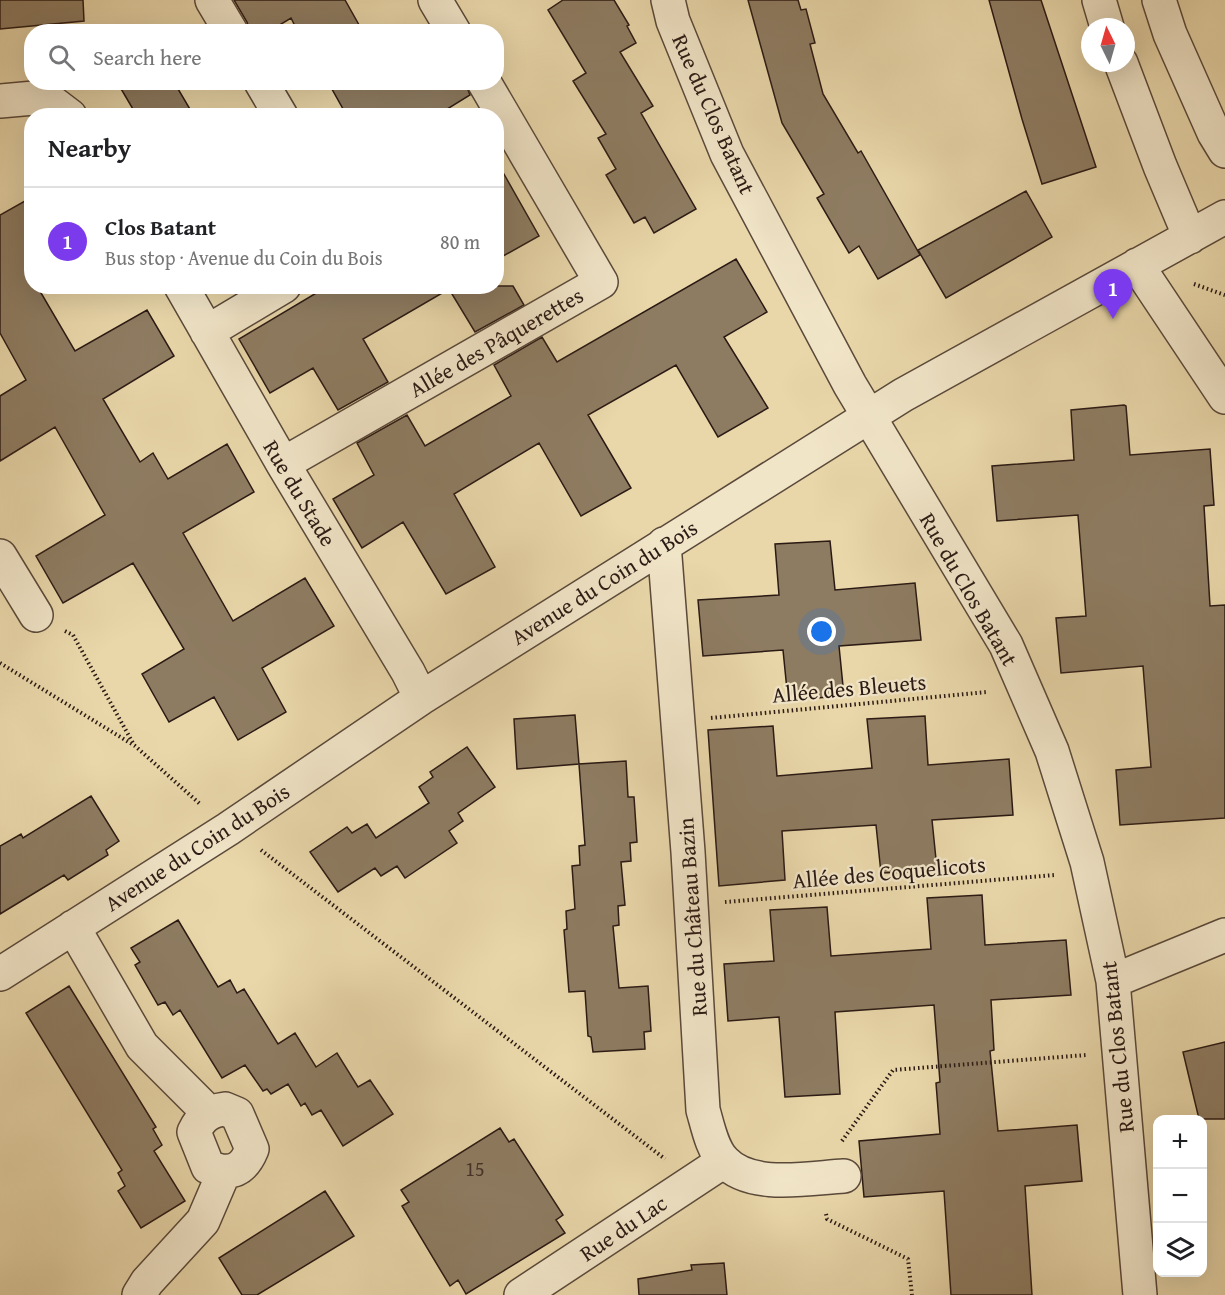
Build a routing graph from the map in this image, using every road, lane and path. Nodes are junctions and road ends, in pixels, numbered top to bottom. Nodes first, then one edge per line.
1 (212, 0) edge
2 (435, 0) edge
3 (668, 0) edge
4 (1099, 0) edge
5 (1160, 0) edge
6 (1104, 18) edge
7 (226, 24) edge
8 (449, 24) edge
9 (1123, 72) edge
10 (266, 90) edge
11 (489, 90) edge
12 (0, 101) edge
13 (59, 108) edge
14 (276, 108) edge
15 (499, 108) edge
16 (504, 116) edge
17 (1225, 151) edge
18 (1225, 217) edge
19 (1190, 237) junction
20 (1137, 264) junction
21 (186, 294) edge
22 (271, 294) edge
23 (207, 332) junction
24 (1225, 397) edge
25 (869, 417) junction
26 (283, 464) junction
27 (664, 544) junction
28 (0, 556) edge
29 (36, 615) joint
30 (0, 663) edge
31 (1024, 688) junction
32 (421, 698) junction
33 (678, 721) junction
34 (135, 746) junction
35 (228, 829) junction
36 (1089, 872) junction
37 (691, 904) junction
38 (73, 927) junction
39 (1225, 935) edge
40 (0, 974) edge
41 (1113, 981) junction
42 (1119, 1052) junction
43 (724, 1161) junction
44 (830, 1177) junction
45 (694, 1181) junction
46 (139, 1295) edge
47 (521, 1295) edge
48 (912, 1295) edge
49 (1140, 1295) edge

1 - 7 street
2 - 8 street
3 - 25 street, Rue du Clos Batant
4 - 6 street
5 - 17 street
9 - 19 street
10 - 14 street
11 - 15 street, Allée des Pâquerettes
12 - 13 street
16 - 26 street, Allée des Pâquerettes
18 - 19 street, Avenue du Coin du Bois
19 - 20 street, Avenue du Coin du Bois
20 - 24 street
20 - 25 street, Avenue du Coin du Bois
21 - 23 street, Rue du Stade
22 - 23 street
23 - 26 street, Rue du Stade
25 - 27 street, Avenue du Coin du Bois
25 - 31 street, Rue du Clos Batant
26 - 32 street, Rue du Stade
27 - 32 street, Avenue du Coin du Bois
27 - 33 street, Rue du Château Bazin
28 - 29 street
29 - 34 path
30 - 34 path
31 - 33 path, Allée des Bleuets
31 - 36 street, Rue du Clos Batant
32 - 35 street, Avenue du Coin du Bois
33 - 37 street, Rue du Château Bazin
34 - 35 path
35 - 38 street, Avenue du Coin du Bois
35 - 45 path
36 - 37 path, Allée des Coquelicots
36 - 41 street, Rue du Clos Batant
37 - 43 street, Rue du Château Bazin
38 - 40 street, Avenue du Coin du Bois
38 - 46 street
39 - 41 street
41 - 42 street, Rue du Clos Batant
42 - 44 path
42 - 49 street, Rue du Clos Batant
43 - 44 street
43 - 45 street, Rue du Lac
44 - 48 path
45 - 47 street, Rue du Lac

